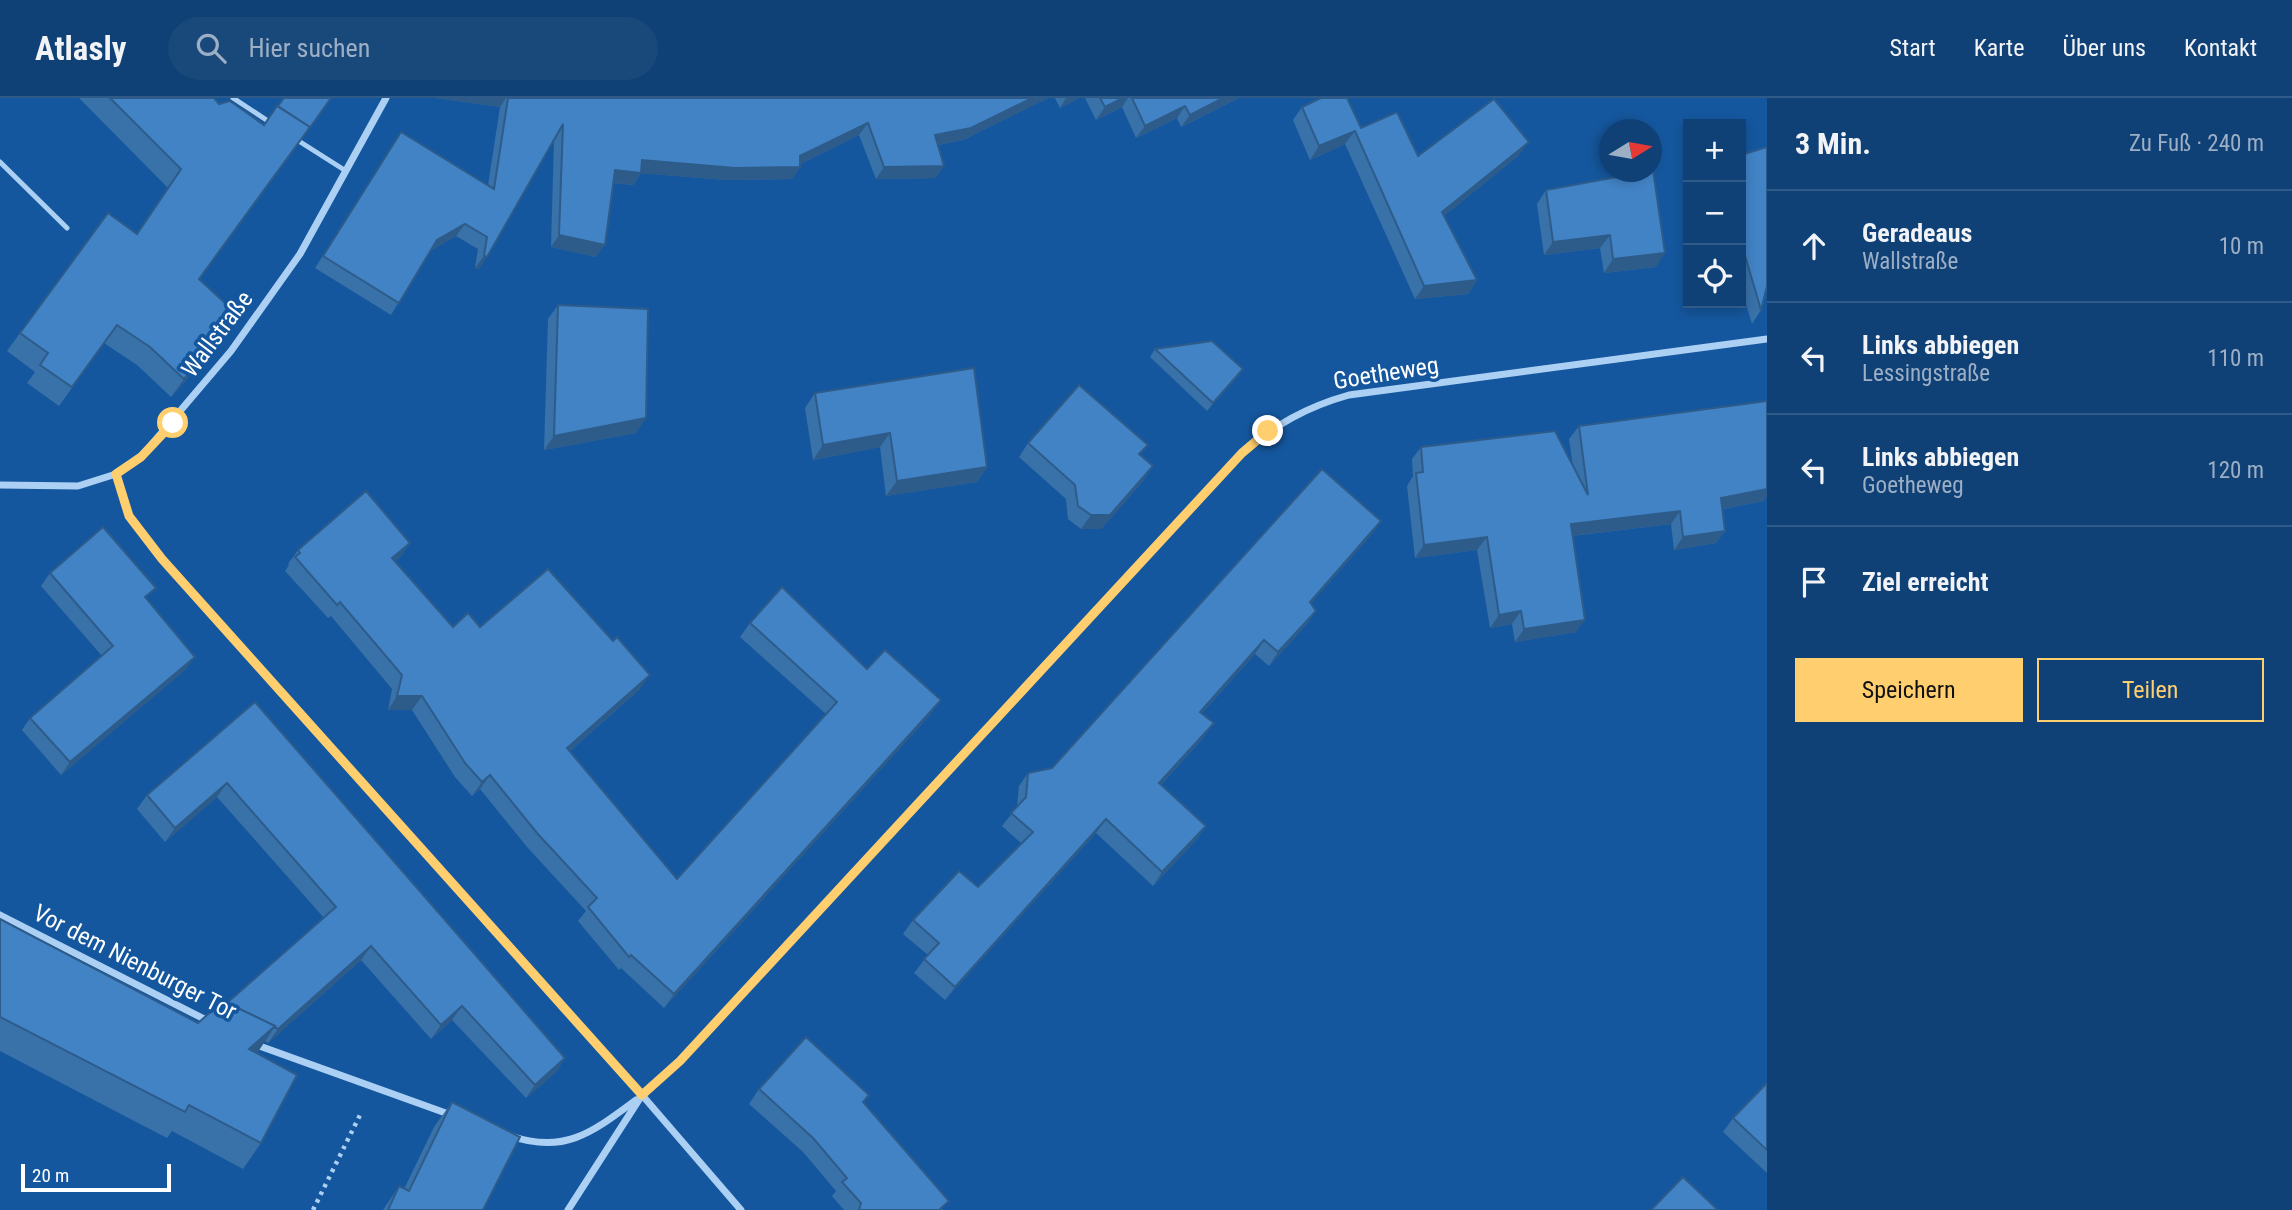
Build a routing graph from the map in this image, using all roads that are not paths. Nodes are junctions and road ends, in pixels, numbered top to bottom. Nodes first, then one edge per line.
1 (233, 98) edge
2 (386, 98) edge
3 (278, 127) edge
4 (289, 135) edge
5 (0, 162) edge
6 (346, 171) junction
7 (67, 228) dead end
8 (1767, 339) edge
9 (116, 474) junction
10 (0, 485) edge
11 (0, 915) edge
12 (217, 1025) edge
13 (242, 1038) edge
14 (642, 1095) junction
15 (463, 1119) edge
16 (502, 1133) edge
17 (568, 1210) edge
18 (741, 1210) edge

1 - 3 lane
2 - 6 street, Wallstraße
4 - 6 lane
5 - 7 lane
6 - 9 street, Wallstraße
8 - 14 street, Goetheweg
9 - 10 street, Wallstraße
9 - 14 street
11 - 12 street, Vor dem Nienburger Tor
13 - 15 street, Vor dem Nienburger Tor
14 - 16 street
14 - 17 street, Goetheweg
14 - 18 street

